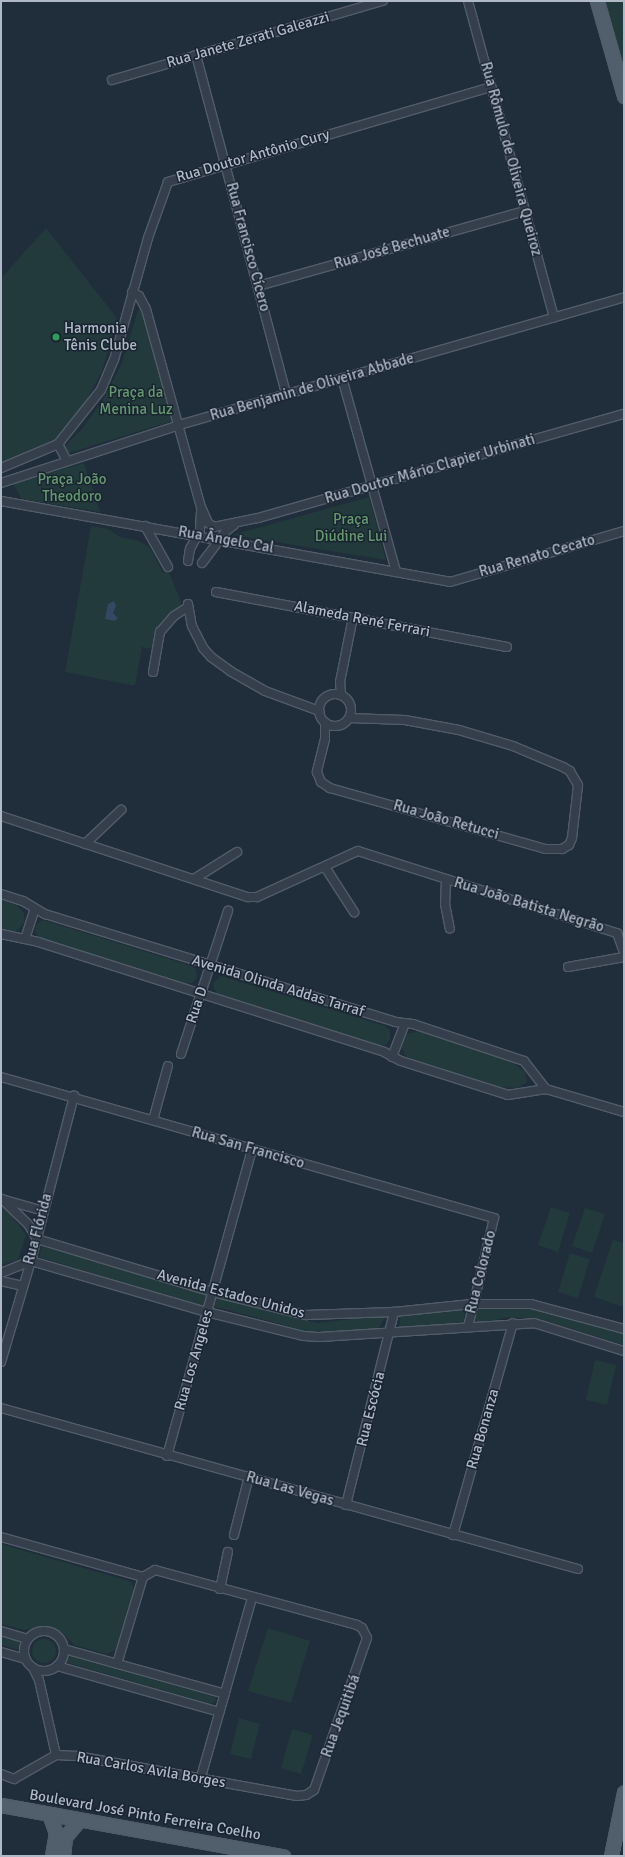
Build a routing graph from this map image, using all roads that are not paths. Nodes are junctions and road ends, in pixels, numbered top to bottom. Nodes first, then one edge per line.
1 (384, 1) edge
2 (468, 1) edge
3 (597, 1) edge
4 (196, 55) junction
5 (112, 80) dead end
6 (490, 87) junction
7 (624, 96) edge
8 (226, 164) junction
9 (525, 211) junction
10 (258, 286) junction
11 (132, 292) junction
12 (624, 297) edge
13 (554, 318) junction
14 (342, 378) junction
15 (286, 394) junction
16 (624, 414) edge
17 (179, 425) junction
18 (58, 444) junction
19 (67, 461) junction
20 (1, 468) edge
21 (1, 483) edge
22 (372, 485) junction
23 (1, 501) edge
24 (201, 507) junction
25 (239, 523) junction
26 (145, 526) junction
27 (624, 531) edge
28 (197, 535) junction
29 (222, 539) junction
30 (188, 561) dead end
31 (202, 563) dead end
32 (168, 567) dead end
33 (396, 572) junction
34 (450, 582) joint
35 (216, 592) dead end
36 (352, 617) junction
37 (507, 647) dead end
38 (152, 672) dead end
39 (337, 695) junction
40 (319, 707) junction
41 (350, 714) junction
42 (325, 723) junction
43 (336, 726) junction
44 (326, 740) junction
45 (122, 810) dead end
46 (1, 816) edge
47 (85, 844) junction
48 (237, 852) dead end
49 (326, 867) junction
50 (194, 878) junction
51 (446, 879) junction
52 (1, 894) edge
53 (35, 909) junction
54 (228, 911) dead end
55 (354, 912) dead end
56 (450, 929) dead end
57 (1, 934) edge
58 (25, 939) junction
59 (624, 952) edge
60 (624, 957) edge
61 (210, 965) junction
62 (568, 967) dead end
63 (201, 995) junction
64 (405, 1023) junction
65 (181, 1054) dead end
66 (392, 1056) junction
67 (168, 1066) dead end
68 (1, 1077) edge
69 (546, 1089) junction
70 (74, 1096) junction
71 (624, 1112) edge
72 (153, 1120) junction
73 (252, 1150) junction
74 (2, 1199) edge
75 (43, 1211) junction
76 (494, 1218) joint
77 (37, 1238) junction
78 (31, 1261) junction
79 (1, 1273) edge
80 (1, 1281) edge
81 (22, 1286) junction
82 (213, 1292) junction
83 (472, 1304) junction
84 (207, 1312) junction
85 (394, 1312) junction
86 (513, 1323) junction
87 (468, 1327) junction
88 (624, 1328) edge
89 (390, 1333) junction
90 (624, 1351) edge
91 (1, 1362) edge
92 (1, 1408) edge
93 (167, 1456) junction
94 (249, 1476) junction
95 (346, 1505) junction
96 (234, 1535) dead end
97 (453, 1535) junction
98 (1, 1537) edge
99 (228, 1552) dead end
100 (578, 1569) dead end
101 (143, 1577) junction
102 (220, 1589) junction
103 (252, 1598) junction
104 (1, 1631) edge
105 (28, 1639) junction
106 (64, 1649) junction
107 (1, 1652) edge
108 (25, 1658) junction
109 (117, 1664) junction
110 (57, 1666) junction
111 (33, 1668) junction
112 (46, 1671) junction
113 (39, 1680) junction
114 (225, 1694) junction
115 (220, 1712) junction
116 (56, 1755) junction
117 (1, 1774) edge
118 (201, 1777) junction
119 (624, 1792) edge
120 (306, 1795) joint
121 (1, 1805) edge
122 (49, 1814) junction
123 (80, 1819) junction
124 (52, 1856) edge
125 (63, 1856) edge
126 (283, 1856) edge
127 (611, 1856) edge

1 - 4 street, Rua Janete Zerati Galeazzi
2 - 6 street, Rua Rômulo de Oliveira Queiroz
3 - 7 main road
4 - 5 street, Rua Janete Zerati Galeazzi
4 - 8 street, Rua Francisco Cícero
6 - 8 street, Rua Doutor Antônio Cury
6 - 9 street, Rua Rômulo de Oliveira Queiroz
8 - 10 street, Rua Francisco Cícero
8 - 11 street, Rua Doutor Antônio Cury
9 - 10 street, Rua José Bechuate
9 - 13 street, Rua Rômulo de Oliveira Queiroz
10 - 15 street, Rua Francisco Cícero
11 - 17 street
11 - 18 street, Rua Doutor Antônio Cury
12 - 13 street, Rua Benjamin de Oliveira Abbade
13 - 14 street, Rua Benjamin de Oliveira Abbade
14 - 15 street, Rua Benjamin de Oliveira Abbade
14 - 22 street
15 - 17 street, Rua Benjamin de Oliveira Abbade
16 - 22 street, Rua Doutor Mário Clapier Urbinati
17 - 19 street, Rua Benjamin de Oliveira Abbade
17 - 24 street
18 - 19 street
18 - 20 street, Rua Doutor Antônio Cury
19 - 21 street, Rua Benjamin de Oliveira Abbade
22 - 25 street, Rua Doutor Mário Clapier Urbinati
22 - 33 street
23 - 26 street, Rua Ângelo Cal
24 - 25 street, Rua Doutor Mário Clapier Urbinati
24 - 28 street
25 - 29 street
26 - 28 street, Rua Ângelo Cal
26 - 32 street
27 - 34 street, Rua Renato Cecato
28 - 29 street, Rua Ângelo Cal
28 - 30 street
29 - 31 street
29 - 33 street, Rua Ângelo Cal
33 - 34 street, Rua Ângelo Cal
35 - 36 street, Alameda René Ferrari
36 - 37 street, Alameda René Ferrari
36 - 39 street
38 - 40 street
39 - 40 street
39 - 41 street
40 - 42 street
41 - 43 street
41 - 44 street, Rua João Retucci
42 - 43 street
42 - 44 street
43 - 44 street
45 - 47 street
46 - 47 street, Rua João Batista Negrão
47 - 50 street, Rua João Batista Negrão
48 - 50 street
49 - 50 street, Rua João Batista Negrão
49 - 51 street, Rua João Batista Negrão
49 - 55 street
51 - 56 street, Rua João Batista Negrão
51 - 59 street, Rua João Batista Negrão
52 - 53 street, Avenida Olinda Addas Tarraf
53 - 58 street
53 - 61 street, Avenida Olinda Addas Tarraf
54 - 61 street, Rua D
57 - 58 street, Avenida Olinda Addas Tarraf
58 - 63 street, Avenida Olinda Addas Tarraf
60 - 62 street
61 - 63 street, Rua D
61 - 64 street, Avenida Olinda Addas Tarraf
63 - 65 street, Rua D
63 - 66 street, Avenida Olinda Addas Tarraf
64 - 66 street
64 - 69 street, Avenida Olinda Addas Tarraf
66 - 69 street, Avenida Olinda Addas Tarraf
67 - 72 street
68 - 70 street, Rua San Francisco
69 - 71 street, Avenida Olinda Addas Tarraf
70 - 72 street, Rua San Francisco
70 - 75 street, Rua Flórida
72 - 73 street, Rua San Francisco
73 - 76 street, Rua San Francisco
73 - 82 street, Rua Los Angeles
74 - 75 street
74 - 77 street
75 - 77 street, Rua Flórida
76 - 83 street, Rua Colorado
77 - 78 street, Rua Flórida
77 - 82 street, Avenida Estados Unidos
78 - 79 street
78 - 81 street, Rua Flórida
78 - 84 street, Avenida Estados Unidos
80 - 81 street
81 - 91 street, Rua Flórida
82 - 84 street, Rua Los Angeles
82 - 85 street, Avenida Estados Unidos
83 - 85 street, Avenida Estados Unidos
83 - 87 street, Rua Colorado
83 - 88 street, Avenida Estados Unidos
84 - 89 street, Avenida Estados Unidos
84 - 93 street, Rua Los Angeles
85 - 89 street, Rua Escócia
86 - 87 street, Avenida Estados Unidos
86 - 90 street, Avenida Estados Unidos
86 - 97 street, Rua Bonanza
87 - 89 street, Avenida Estados Unidos
89 - 95 street, Rua Escócia
92 - 93 street, Rua Las Vegas
93 - 94 street, Rua Las Vegas
94 - 95 street, Rua Las Vegas
94 - 96 street
95 - 97 street, Rua Las Vegas
97 - 100 street, Rua Las Vegas
98 - 101 street
99 - 102 street
101 - 102 street
101 - 109 street
102 - 103 street
103 - 114 street
103 - 120 street, Rua Jequitibá
104 - 105 street
105 - 106 street
105 - 108 street
106 - 109 street
106 - 110 street
107 - 108 street
108 - 111 street
109 - 114 street
110 - 112 street
110 - 115 street
111 - 112 street
111 - 113 street
112 - 113 street
113 - 116 street
114 - 115 street
115 - 118 street
116 - 117 street, Rua Carlos Avila Borges
116 - 118 street, Rua Carlos Avila Borges
118 - 120 street, Rua Carlos Avila Borges
119 - 127 main road
121 - 122 main road, Boulevard José Pinto Ferreira Coelho
122 - 123 main road, Boulevard José Pinto Ferreira Coelho
122 - 124 main road
123 - 125 main road
123 - 126 main road, Boulevard José Pinto Ferreira Coelho

